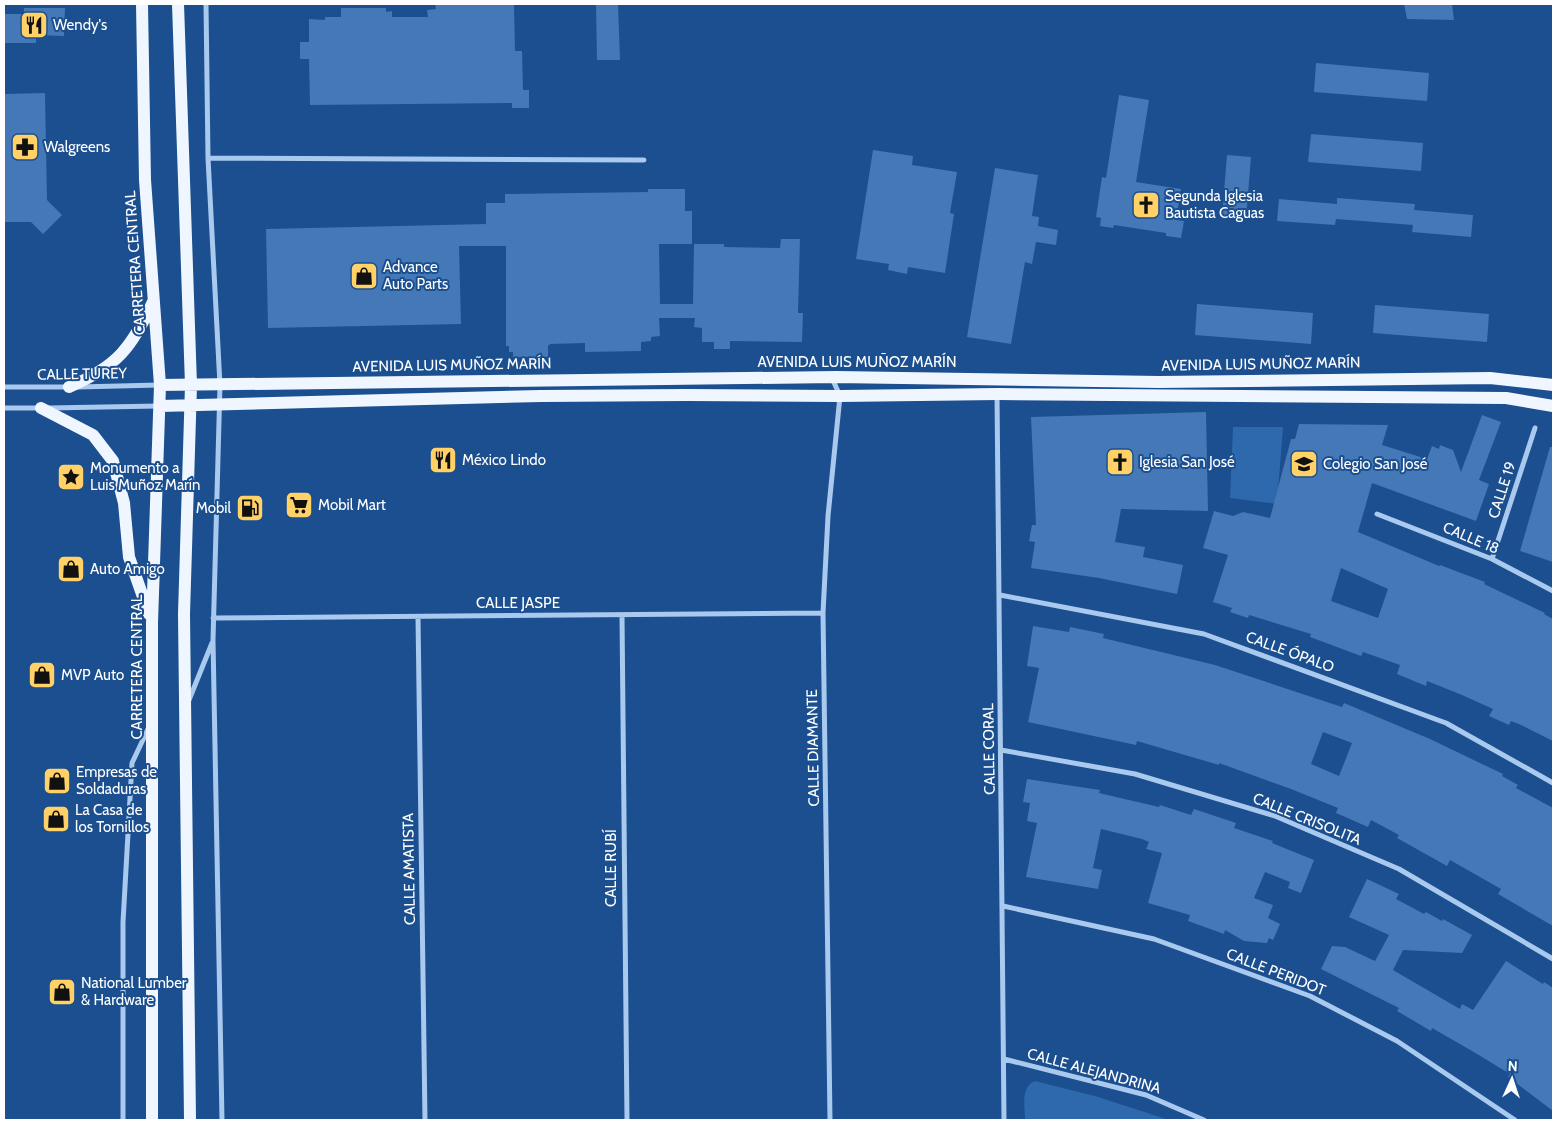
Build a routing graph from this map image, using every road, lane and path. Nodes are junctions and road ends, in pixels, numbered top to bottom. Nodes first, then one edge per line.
1 (142, 4) edge
2 (178, 4) edge
3 (206, 4) edge
4 (208, 158) junction
5 (644, 160) dead end
6 (154, 300) junction
7 (832, 377) junction
8 (996, 378) junction
9 (220, 384) junction
10 (160, 385) junction
11 (191, 385) junction
12 (1553, 385) edge
13 (4, 387) edge
14 (69, 387) junction
15 (998, 394) junction
16 (840, 396) junction
17 (219, 404) junction
18 (190, 405) junction
19 (160, 406) junction
20 (1553, 406) edge
21 (4, 408) edge
22 (41, 408) junction
23 (1535, 428) dead end
24 (1377, 514) dead end
25 (1492, 559) junction
26 (1553, 592) edge
27 (1000, 595) junction
28 (823, 613) junction
29 (622, 615) junction
30 (418, 617) junction
31 (214, 618) junction
32 (152, 622) junction
33 (213, 640) junction
34 (186, 708) junction
35 (153, 720) junction
36 (1002, 750) junction
37 (1553, 783) edge
38 (1003, 906) junction
39 (1553, 958) edge
40 (1004, 1059) junction
41 (190, 1106) junction
42 (123, 1120) edge
43 (152, 1120) edge
44 (184, 1120) edge
45 (190, 1120) edge
46 (222, 1120) edge
47 (425, 1120) edge
48 (626, 1120) edge
49 (830, 1120) edge
50 (1004, 1120) edge
51 (1204, 1120) edge
52 (1515, 1120) edge

1 - 6 main road, CARRETERA CENTRAL
2 - 11 main road
3 - 4 street
4 - 5 street
4 - 9 street
6 - 10 main road, CARRETERA CENTRAL
6 - 14 main road
7 - 8 main road, AVENIDA LUIS MUÑOZ MARÍN
7 - 9 main road, AVENIDA LUIS MUÑOZ MARÍN
7 - 16 street, CALLE DIAMANTE
8 - 12 main road, AVENIDA LUIS MUÑOZ MARÍN
8 - 15 street, CALLE CORAL
9 - 11 main road, AVENIDA LUIS MUÑOZ MARÍN
9 - 17 street
10 - 11 main road, AVENIDA LUIS MUÑOZ MARÍN
10 - 14 street, CALLE TUREY
10 - 19 main road, CARRETERA CENTRAL
11 - 18 main road
13 - 14 street, CALLE TUREY
15 - 16 main road, AVENIDA LUIS MUÑOZ MARÍN
15 - 20 main road, AVENIDA LUIS MUÑOZ MARÍN
15 - 27 street, CALLE CORAL
16 - 17 main road, AVENIDA LUIS MUÑOZ MARÍN
16 - 28 street, CALLE DIAMANTE
17 - 18 main road, AVENIDA LUIS MUÑOZ MARÍN
17 - 31 street
18 - 19 main road, AVENIDA LUIS MUÑOZ MARÍN
18 - 34 main road
19 - 22 street
19 - 32 main road, CARRETERA CENTRAL
21 - 22 street
22 - 32 main road
23 - 25 street, CALLE 19
24 - 25 street, CALLE 18
25 - 26 street, CALLE 18
27 - 36 street, CALLE CORAL
27 - 37 street, CALLE ÓPALO
28 - 29 street, CALLE JASPE
28 - 49 street, CALLE DIAMANTE
29 - 30 street, CALLE JASPE
29 - 48 street, CALLE RUBÍ
30 - 31 street, CALLE JASPE
30 - 47 street, CALLE AMATISTA
31 - 33 street
32 - 35 main road, CARRETERA CENTRAL
33 - 34 street
33 - 46 street
34 - 41 main road
35 - 42 street
35 - 43 main road, CARRETERA CENTRAL
36 - 38 street, CALLE CORAL
36 - 39 street, CALLE CRISOLITA
38 - 40 street, CALLE CORAL
38 - 52 street, CALLE PERIDOT
40 - 50 street, CALLE CORAL
40 - 51 street, CALLE ALEJANDRINA
41 - 44 main road
41 - 45 main road

